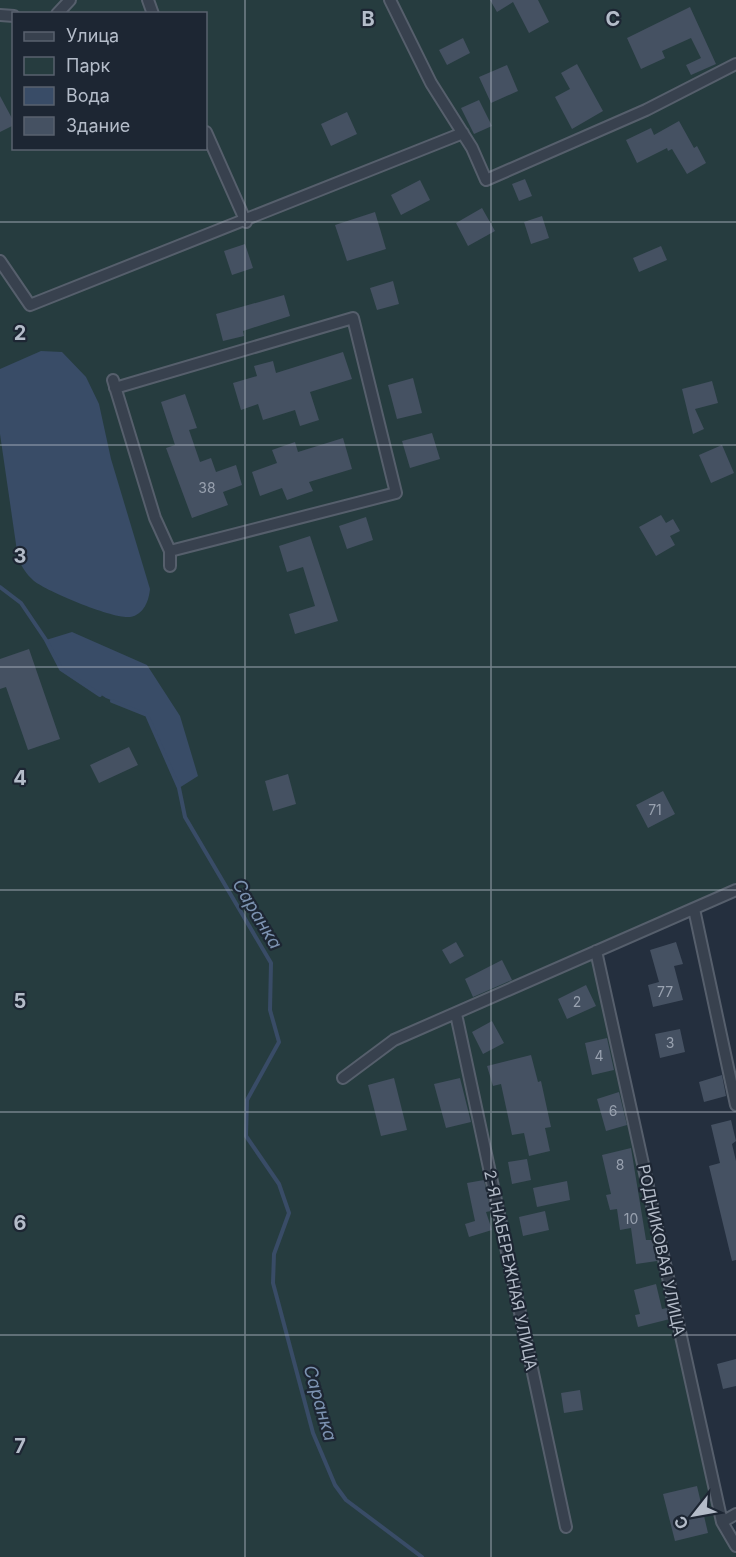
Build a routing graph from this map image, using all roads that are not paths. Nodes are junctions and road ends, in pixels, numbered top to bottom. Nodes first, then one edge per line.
1 (70, 0) edge
2 (390, 0) edge
3 (59, 12) edge
4 (736, 64) edge
5 (463, 133) junction
6 (207, 134) edge
7 (246, 222) junction
8 (0, 261) edge
9 (170, 551) junction
10 (170, 566) dead end
11 (736, 890) edge
12 (694, 909) junction
13 (596, 951) junction
14 (456, 1014) junction
15 (343, 1078) dead end
16 (736, 1105) edge
17 (736, 1514) edge
18 (722, 1522) junction
19 (566, 1527) dead end
20 (736, 1546) edge

1 - 3 street
2 - 5 street
4 - 5 street
5 - 7 street
6 - 7 street
7 - 8 street
9 - 9 street
9 - 10 street
11 - 12 street
12 - 13 street
12 - 16 street
13 - 14 street
13 - 18 street, РОДНИКОВАЯ УЛИЦА
14 - 15 street
14 - 19 street, 2-Я НАБЕРЕЖНАЯ УЛИЦА
17 - 18 street
18 - 20 street, РОДНИКОВАЯ УЛИЦА

